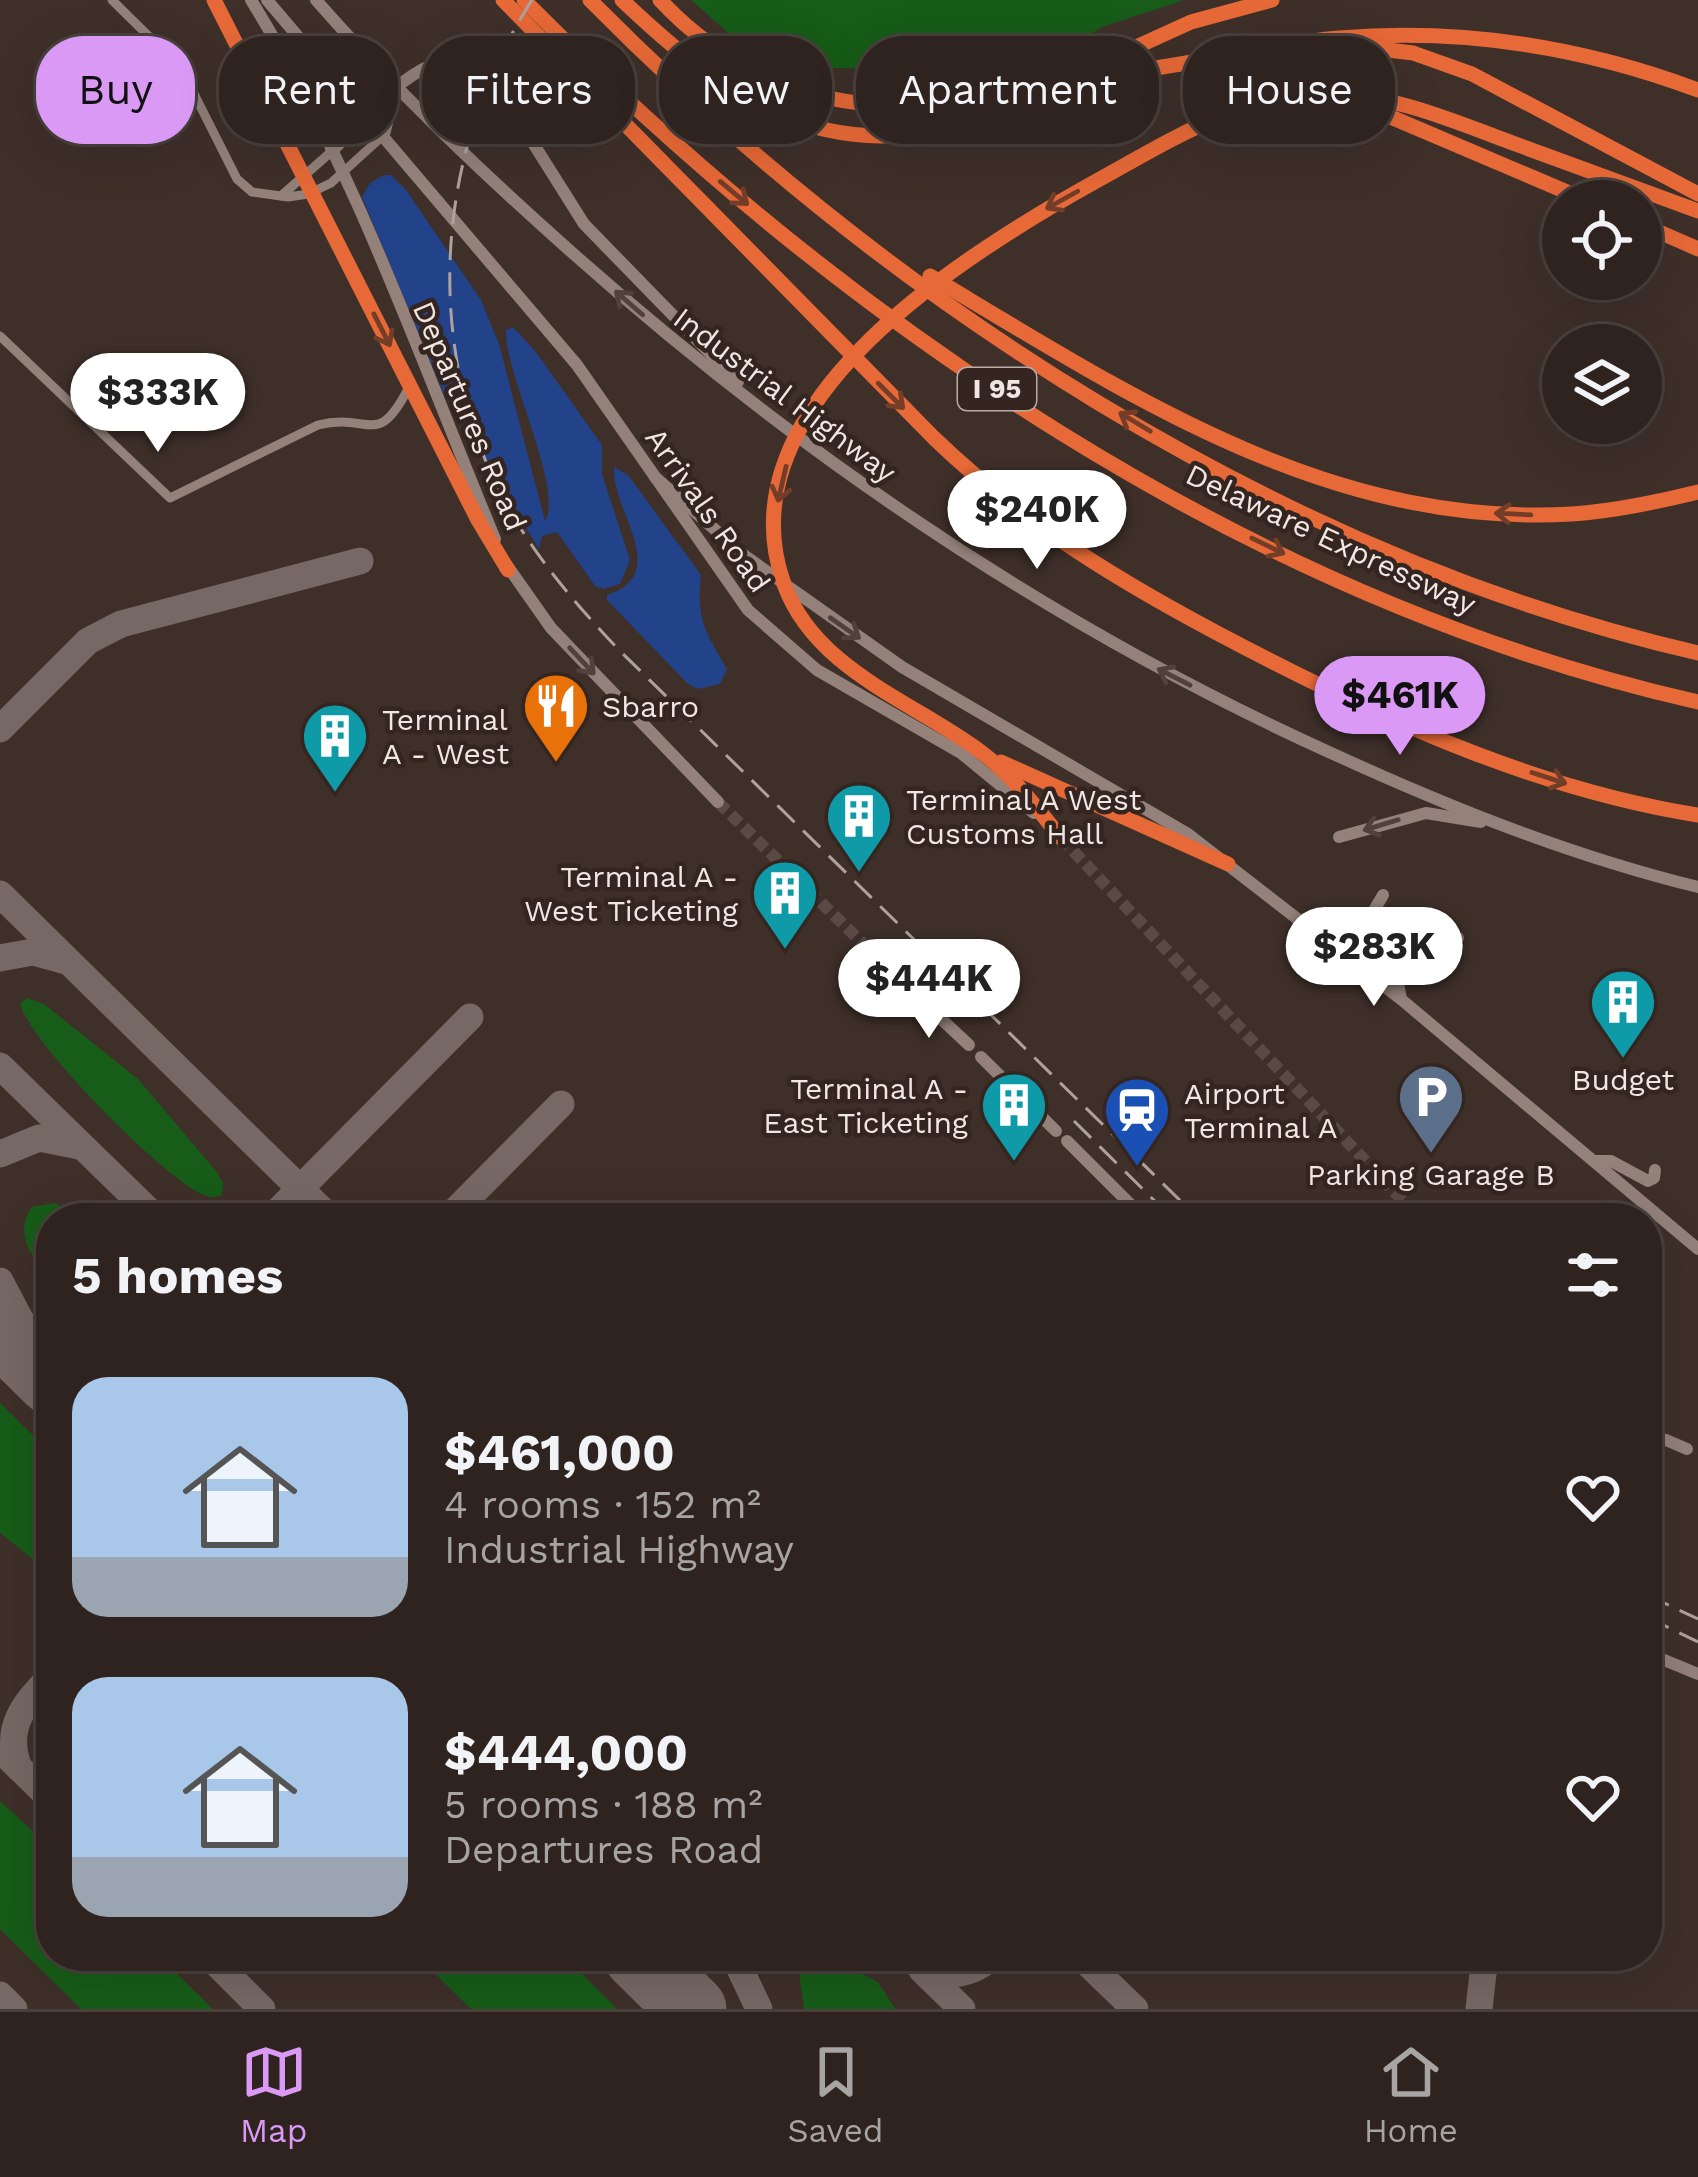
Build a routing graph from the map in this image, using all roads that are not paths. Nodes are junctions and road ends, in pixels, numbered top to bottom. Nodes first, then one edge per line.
1 (112, 0) edge
2 (214, 0) edge
3 (251, 0) edge
4 (267, 0) edge
5 (316, 0) edge
6 (502, 0) edge
7 (524, 0) edge
8 (590, 0) edge
9 (622, 0) edge
10 (660, 0) edge
11 (1272, 0) edge
12 (297, 36) edge
13 (349, 36) edge
14 (1395, 38) edge
15 (1395, 52) edge
16 (1183, 64) edge
17 (398, 88) edge
18 (398, 90) edge
19 (1698, 90) edge
20 (339, 144) edge
21 (374, 144) edge
22 (389, 144) edge
23 (331, 152) junction
24 (1135, 160) junction
25 (342, 175) junction
26 (1542, 181) edge
27 (1698, 194) edge
28 (280, 196) junction
29 (1698, 211) edge
30 (846, 226) junction
31 (1662, 233) edge
32 (1698, 249) edge
33 (0, 336) edge
34 (410, 385) junction
35 (787, 428) junction
36 (655, 477) junction
37 (1698, 493) edge
38 (508, 570) junction
39 (1698, 653) edge
40 (1698, 702) edge
41 (972, 746) junction
42 (718, 802) tunnel mouth
43 (1698, 815) edge
44 (1506, 826) junction
45 (1339, 837) dead end
46 (1060, 838) joint
47 (1228, 864) junction
48 (1698, 886) edge
49 (1382, 895) dead end
50 (1458, 938) dead end
51 (1333, 946) junction
52 (1402, 1000) junction
53 (922, 1001) tunnel mouth
54 (969, 1046) dead end
55 (981, 1057) dead end
56 (1594, 1161) junction
57 (1655, 1170) dead end
58 (1129, 1203) edge
59 (1644, 1203) edge
60 (1662, 1219) edge
61 (1698, 1249) edge
62 (1666, 1440) tunnel mouth
63 (1687, 1449) dead end
64 (1662, 1659) edge
65 (1698, 1674) edge

1 - 28 street
2 -> 34 highway
3 - 23 street, Departures Road
4 - 12 street
5 - 13 street, Industrial Highway
6 -> 43 highway
7 -> 40 highway, Delaware Expressway / I 95
8 - 30 highway, Delaware Expressway / I 95
9 - 11 highway
10 - 16 highway
14 - 19 highway
15 - 27 highway
17 - 35 street
35 -> 18 street, Industrial Highway
20 - 23 street
21 - 25 street
22 - 36 street, Arrivals Road
23 - 25 street, Departures Road
23 - 28 street
24 - 26 highway
24 - 29 highway
24 -> 41 highway
25 - 28 street
25 - 38 street, Departures Road
37 -> 30 highway
39 -> 30 highway, Delaware Expressway / I 95
31 - 32 highway
33 - 34 street
34 - 38 highway
44 -> 35 street, Industrial Highway
36 - 46 street, Arrivals Road
36 -> 47 street
38 -> 42 street, Departures Road
41 - 46 highway
41 - 47 highway
44 -> 45 street
44 - 48 street, Industrial Highway
47 - 51 street
49 - 51 street
50 - 52 street
51 - 52 street
52 - 56 street
53 - 54 street
55 - 58 street
56 - 57 street
56 - 59 street
60 - 61 street
62 - 63 street
64 - 65 street

